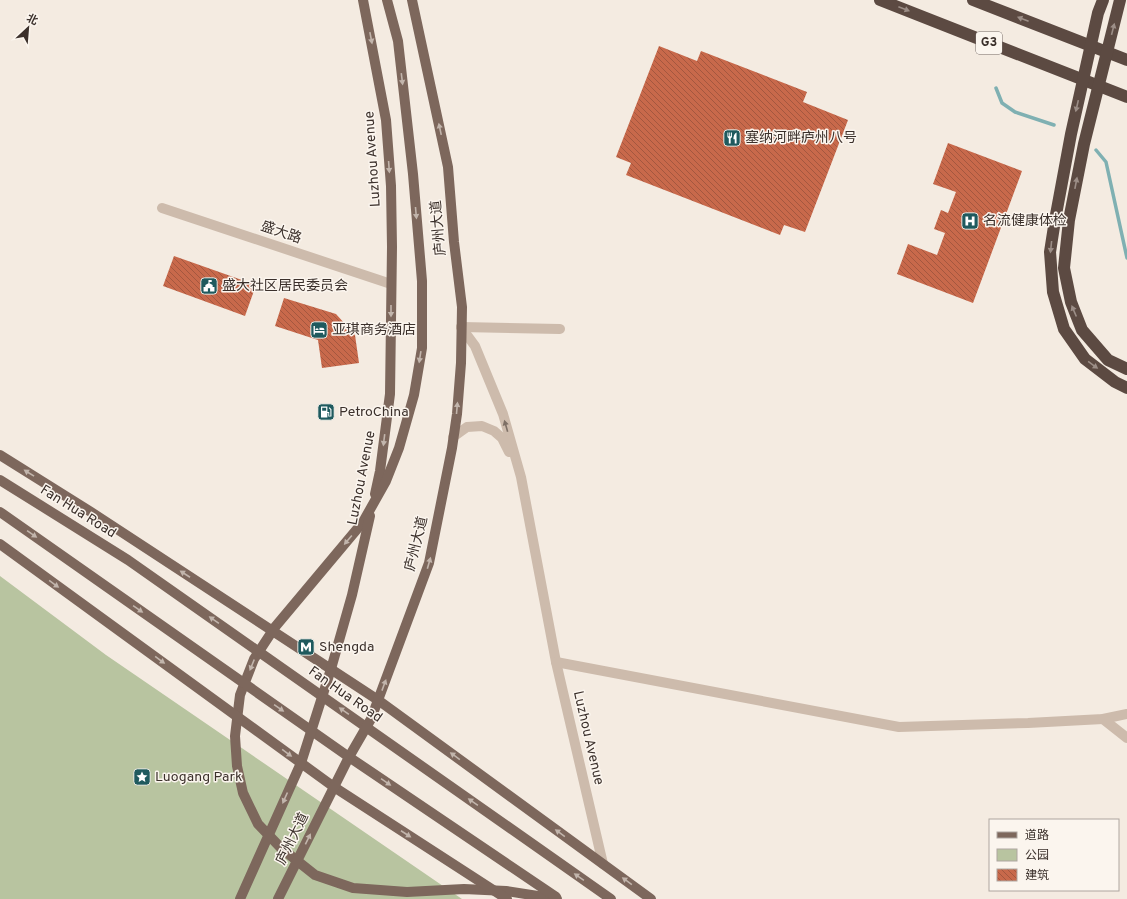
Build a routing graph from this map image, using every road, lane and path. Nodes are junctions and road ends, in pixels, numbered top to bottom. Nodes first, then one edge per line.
1 (363, 0) edge
2 (386, 0) edge
3 (412, 0) edge
4 (880, 0) edge
5 (973, 0) edge
6 (1103, 0) edge
7 (1120, 0) edge
8 (1127, 60) edge
9 (1050, 70) junction
10 (1127, 97) edge
11 (1127, 105) edge
12 (162, 208) dead end
13 (391, 284) junction
14 (462, 327) junction
15 (560, 328) dead end
16 (1127, 369) edge
17 (1127, 388) edge
18 (454, 437) junction
19 (0, 454) edge
20 (521, 477) junction
21 (0, 480) edge
22 (0, 512) edge
23 (0, 544) edge
24 (556, 662) junction
25 (331, 669) junction
26 (322, 696) junction
27 (378, 700) junction
28 (1127, 714) edge
29 (1102, 719) junction
30 (366, 727) junction
31 (311, 731) junction
32 (1127, 738) edge
33 (349, 757) junction
34 (301, 763) junction
35 (334, 787) junction
36 (603, 864) junction
37 (240, 899) edge
38 (278, 899) edge
39 (507, 899) edge
40 (558, 899) edge
41 (611, 899) edge
42 (651, 899) edge

1 -> 13 main road, Luzhou Avenue
2 -> 40 main road
14 -> 3 main road
4 -> 9 highway
8 -> 5 highway, G3
6 -> 17 highway
16 -> 7 highway
9 - 10 highway
9 - 11 highway
12 - 13 street, 盛大路
13 -> 25 main road, Luzhou Avenue
14 - 15 street
18 -> 14 main road, 庐州大道
20 -> 14 street
18 - 20 street
27 -> 18 main road, 庐州大道
25 -> 19 main road
20 - 24 street, Luzhou Avenue
26 -> 21 main road, Fan Hua Road
22 -> 31 main road
23 -> 34 main road
24 - 29 street
24 - 36 street, Luzhou Avenue
25 - 26 main road, Luzhou Avenue
25 - 27 main road
30 -> 26 main road, Fan Hua Road
26 - 31 main road, Luzhou Avenue
27 - 30 main road, 庐州大道
36 -> 27 main road
28 - 29 street
29 - 32 street
30 - 33 main road, 庐州大道
41 -> 30 main road, Fan Hua Road
31 - 33 main road
31 - 34 main road, Luzhou Avenue
33 - 35 main road, 庐州大道
33 -> 40 main road
34 - 35 main road
34 -> 37 main road, 庐州大道
38 -> 35 main road, 庐州大道
35 -> 39 main road
42 -> 36 main road

